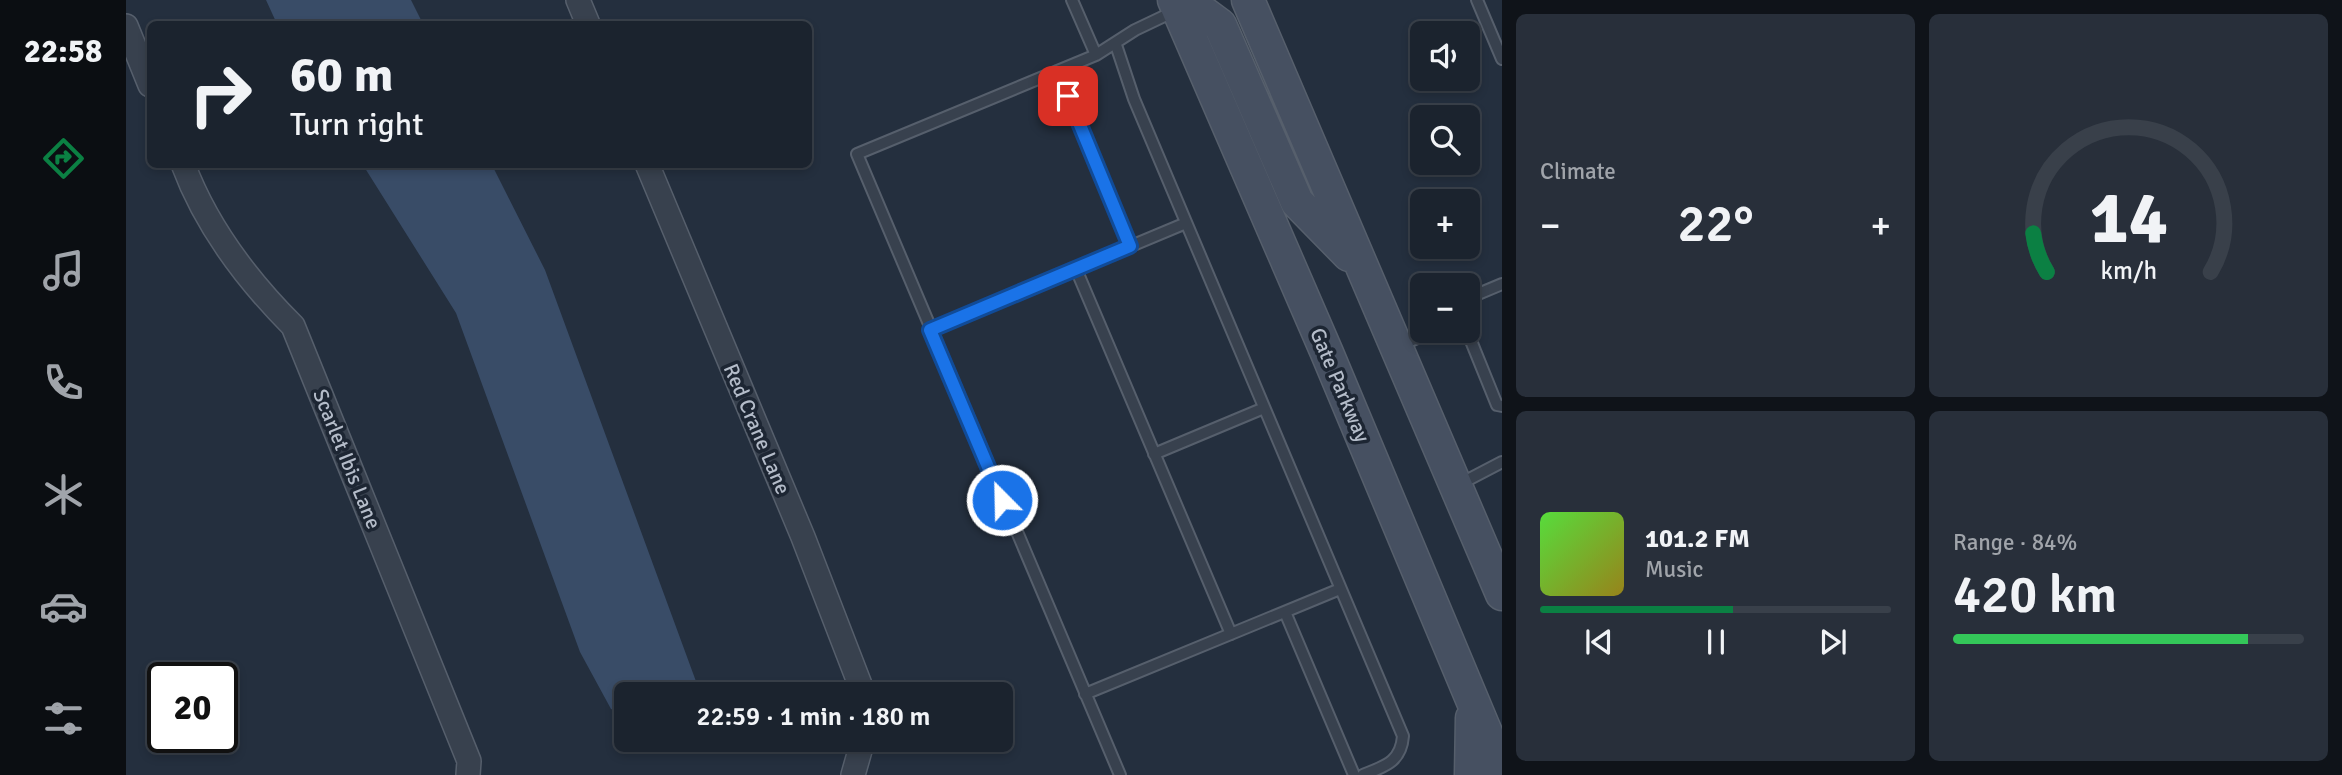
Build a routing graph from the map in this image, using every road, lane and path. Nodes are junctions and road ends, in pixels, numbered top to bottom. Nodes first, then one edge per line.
1 (578, 0) edge
2 (1072, 0) edge
3 (1248, 0) edge
4 (1477, 0) edge
5 (1177, 5) edge
6 (587, 21) edge
7 (126, 26) edge
8 (1116, 45) junction
9 (1096, 55) junction
10 (1502, 59) edge
11 (1057, 71) junction
12 (147, 78) edge
13 (184, 168) edge
14 (649, 168) edge
15 (1186, 223) junction
16 (1130, 246) junction
17 (1076, 269) junction
18 (1364, 271) junction
19 (1502, 284) edge
20 (1480, 293) edge
21 (930, 330) junction
22 (1410, 341) edge
23 (1472, 343) edge
24 (1397, 347) junction
25 (1500, 406) edge
26 (1264, 408) junction
27 (1154, 454) junction
28 (1502, 463) edge
29 (1456, 486) junction
30 (1340, 589) junction
31 (1502, 594) edge
32 (1285, 611) junction
33 (1231, 634) junction
34 (859, 682) edge
35 (1085, 694) junction
36 (1472, 699) junction
37 (860, 752) edge
38 (1502, 771) edge
39 (468, 775) edge
40 (853, 775) edge
41 (1120, 775) edge
42 (1354, 775) edge
43 (1363, 775) edge
44 (1471, 775) edge

1 - 6 street
2 - 9 lane
3 - 18 main road
4 - 10 lane
5 - 8 lane
5 - 18 main road
5 - 36 main road, Gate Parkway
7 - 12 street
8 - 9 lane
8 - 15 lane
9 - 11 lane
11 - 16 lane
11 - 21 lane
13 - 39 street, Scarlet Ibis Lane
14 - 34 street, Red Crane Lane
15 - 16 lane
15 - 26 lane
16 - 17 lane
17 - 21 lane
17 - 27 lane
18 - 24 main road
19 - 20 lane
21 - 35 lane
22 - 24 lane
23 - 25 lane
24 - 29 main road
26 - 27 lane
26 - 30 lane
27 - 33 lane
28 - 29 lane
29 - 31 main road
30 - 32 lane
30 - 43 lane
32 - 33 lane
32 - 42 lane
33 - 35 lane
35 - 41 lane
36 - 38 main road, Gate Parkway
36 - 44 main road
37 - 40 street

